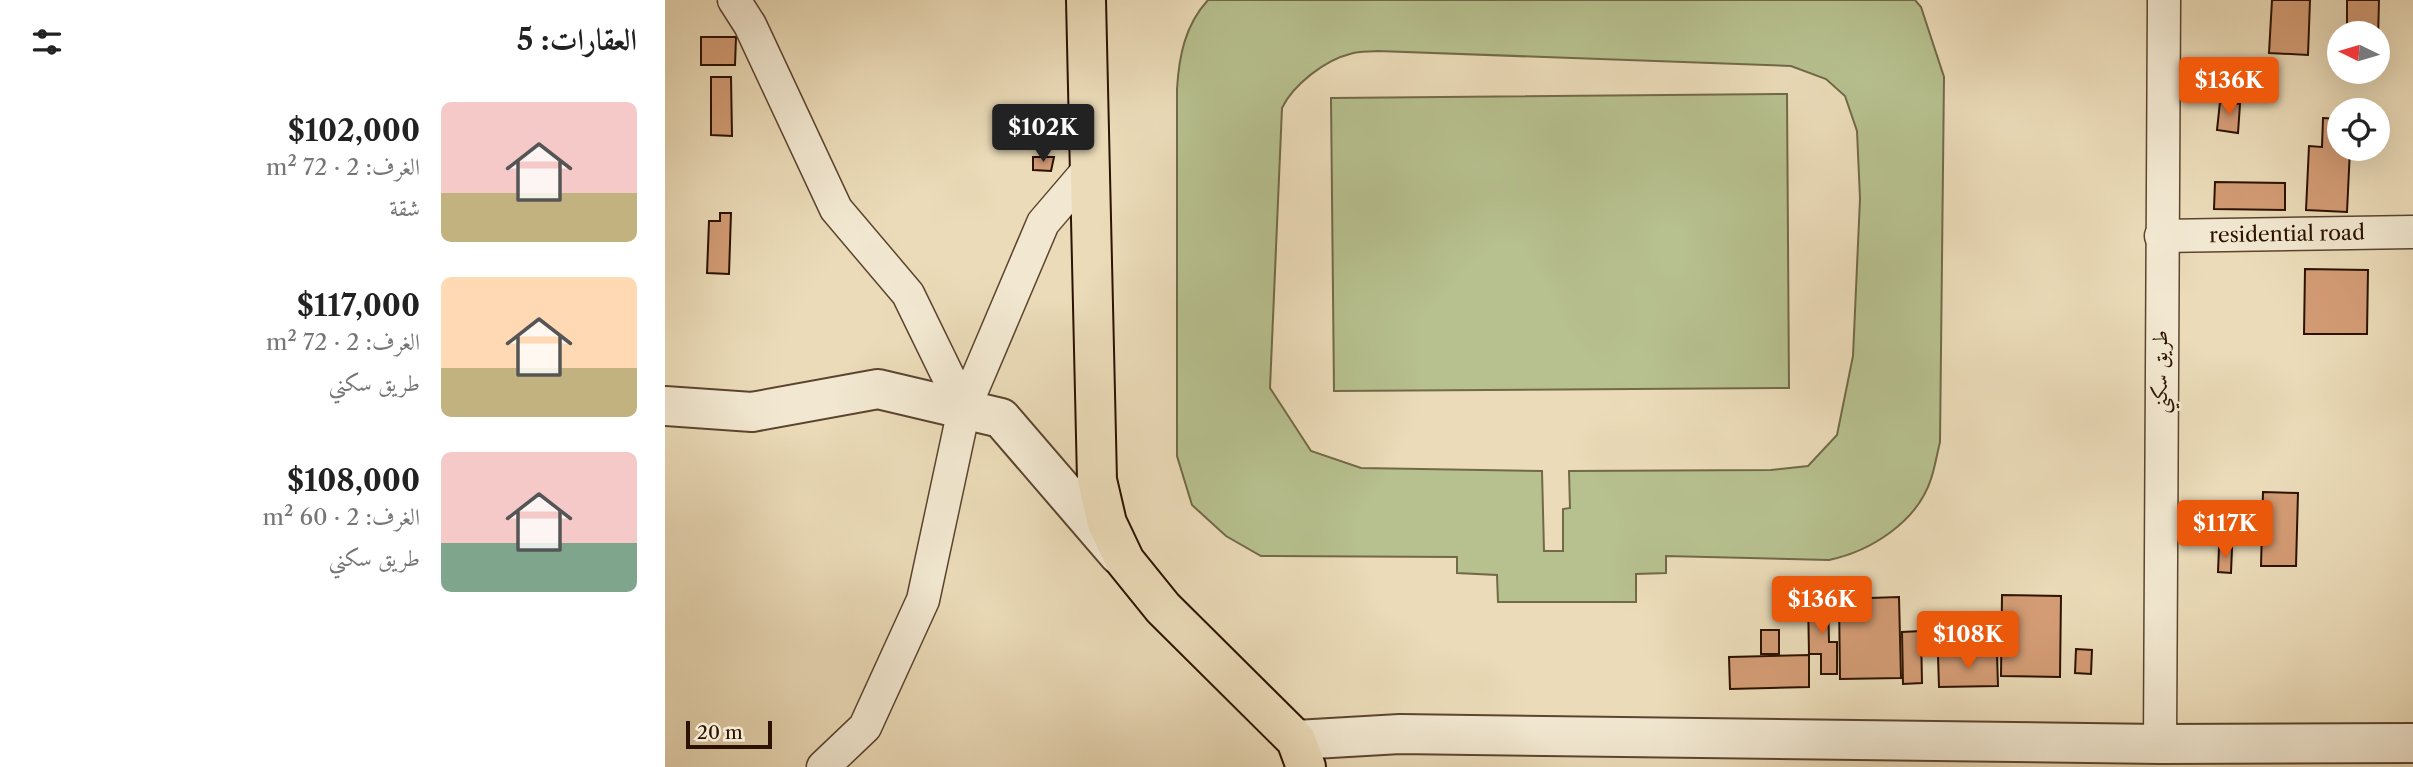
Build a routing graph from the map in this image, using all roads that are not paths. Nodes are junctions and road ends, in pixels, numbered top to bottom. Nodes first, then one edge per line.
1 (734, 0) edge
2 (1086, 0) edge
3 (2164, 0) edge
4 (1090, 167) junction
5 (2413, 232) edge
6 (2161, 236) junction
7 (665, 407) edge
8 (964, 409) junction
9 (1163, 608) junction
10 (2413, 743) edge
11 (2160, 744) junction
12 (1301, 754) edge
13 (823, 767) edge

1 - 8 street
2 - 4 main road
3 - 6 street, طريق سكني
4 - 8 street
4 - 9 main road
5 - 6 street, residential road
6 - 11 street, طريق سكني
7 - 8 street
8 - 9 street
8 - 13 street
9 - 12 main road
10 - 11 street
11 - 12 street

